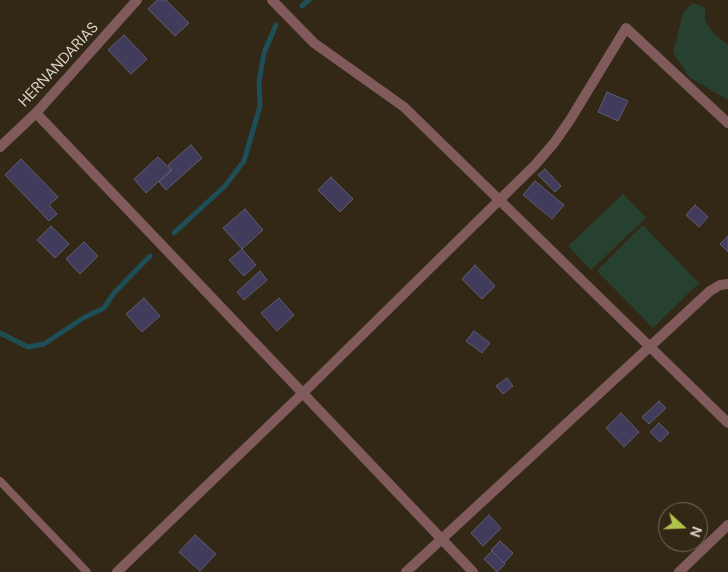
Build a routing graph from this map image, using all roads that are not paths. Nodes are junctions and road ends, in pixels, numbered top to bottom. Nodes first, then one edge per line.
1 (137, 0) edge
2 (272, 0) edge
3 (36, 113) junction
4 (728, 123) edge
5 (0, 147) edge
6 (500, 201) junction
7 (728, 284) edge
8 (649, 347) junction
9 (303, 393) junction
10 (728, 423) edge
11 (0, 481) edge
12 (728, 525) edge
13 (442, 539) junction
14 (87, 572) edge
15 (117, 572) edge
16 (406, 572) edge
17 (473, 572) edge
18 (679, 572) edge

1 - 3 street, HERNANDARIAS
2 - 6 street
3 - 5 street, HERNANDARIAS
3 - 9 street
4 - 6 street
6 - 8 street
6 - 9 street
7 - 8 street
8 - 10 street
8 - 13 street
9 - 13 street
9 - 15 street
11 - 14 lane
12 - 18 street
13 - 16 street
13 - 17 street

